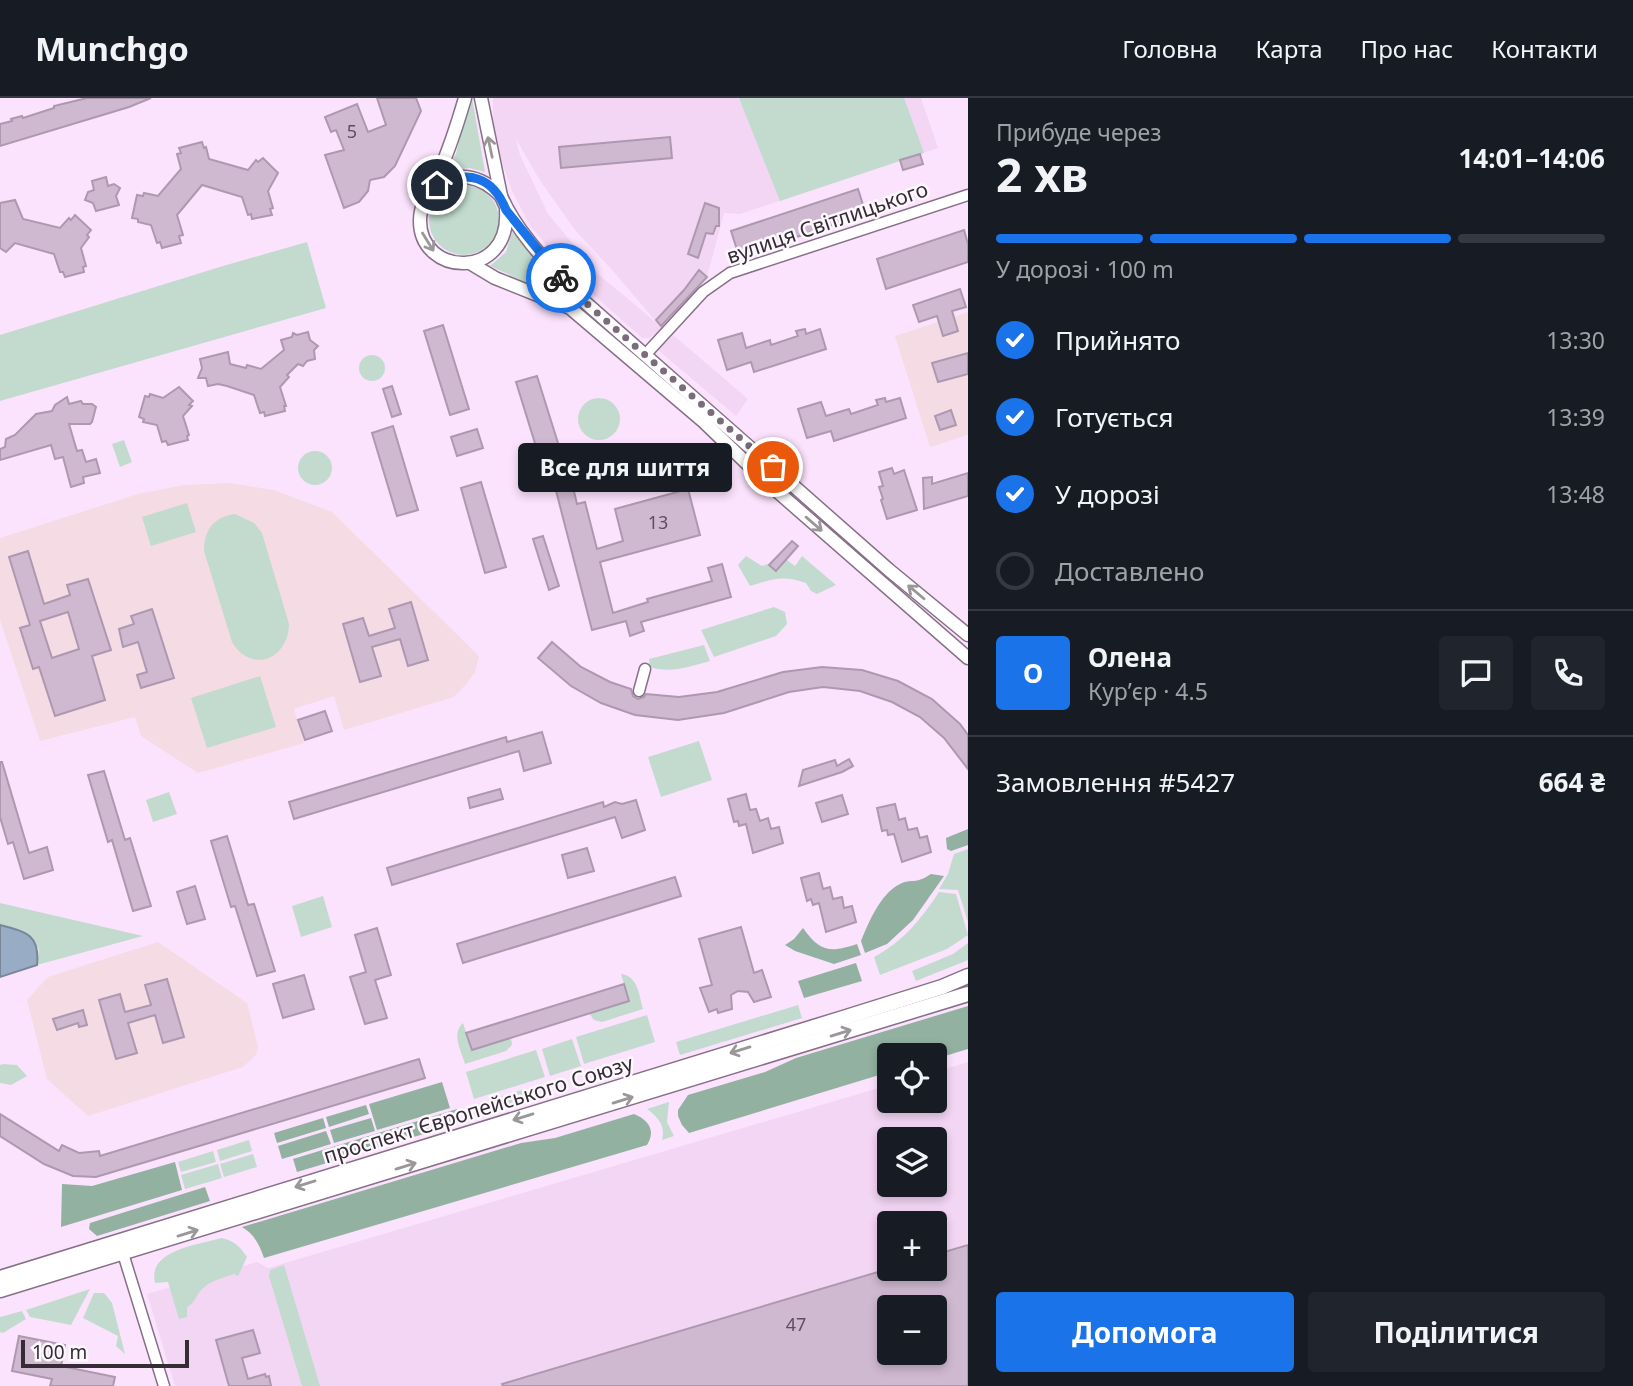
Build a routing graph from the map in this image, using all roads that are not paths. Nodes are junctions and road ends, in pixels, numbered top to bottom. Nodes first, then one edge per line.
1 (465, 98) edge
2 (481, 98) edge
3 (968, 195) edge
4 (427, 196) junction
5 (501, 196) junction
6 (506, 210) junction
7 (470, 263) junction
8 (646, 354) junction
9 (968, 635) edge
10 (968, 658) edge
11 (645, 669) dead end
12 (639, 691) dead end
13 (968, 976) edge
14 (968, 994) edge
15 (121, 1247) junction
16 (0, 1278) edge
17 (0, 1290) edge
18 (164, 1386) edge

1 - 4 street
5 -> 2 street
3 - 8 street, вулиця Світлицького
4 - 5 street
4 -> 7 street
5 - 6 street
6 - 7 street
6 - 8 street
7 -> 10 street
9 -> 8 street
11 - 12 street
13 -> 15 main road, проспект Європейського Союзу
15 -> 14 main road, проспект Європейського Союзу
15 - 16 main road, проспект Європейського Союзу
15 - 17 main road, проспект Європейського Союзу
15 - 18 street

